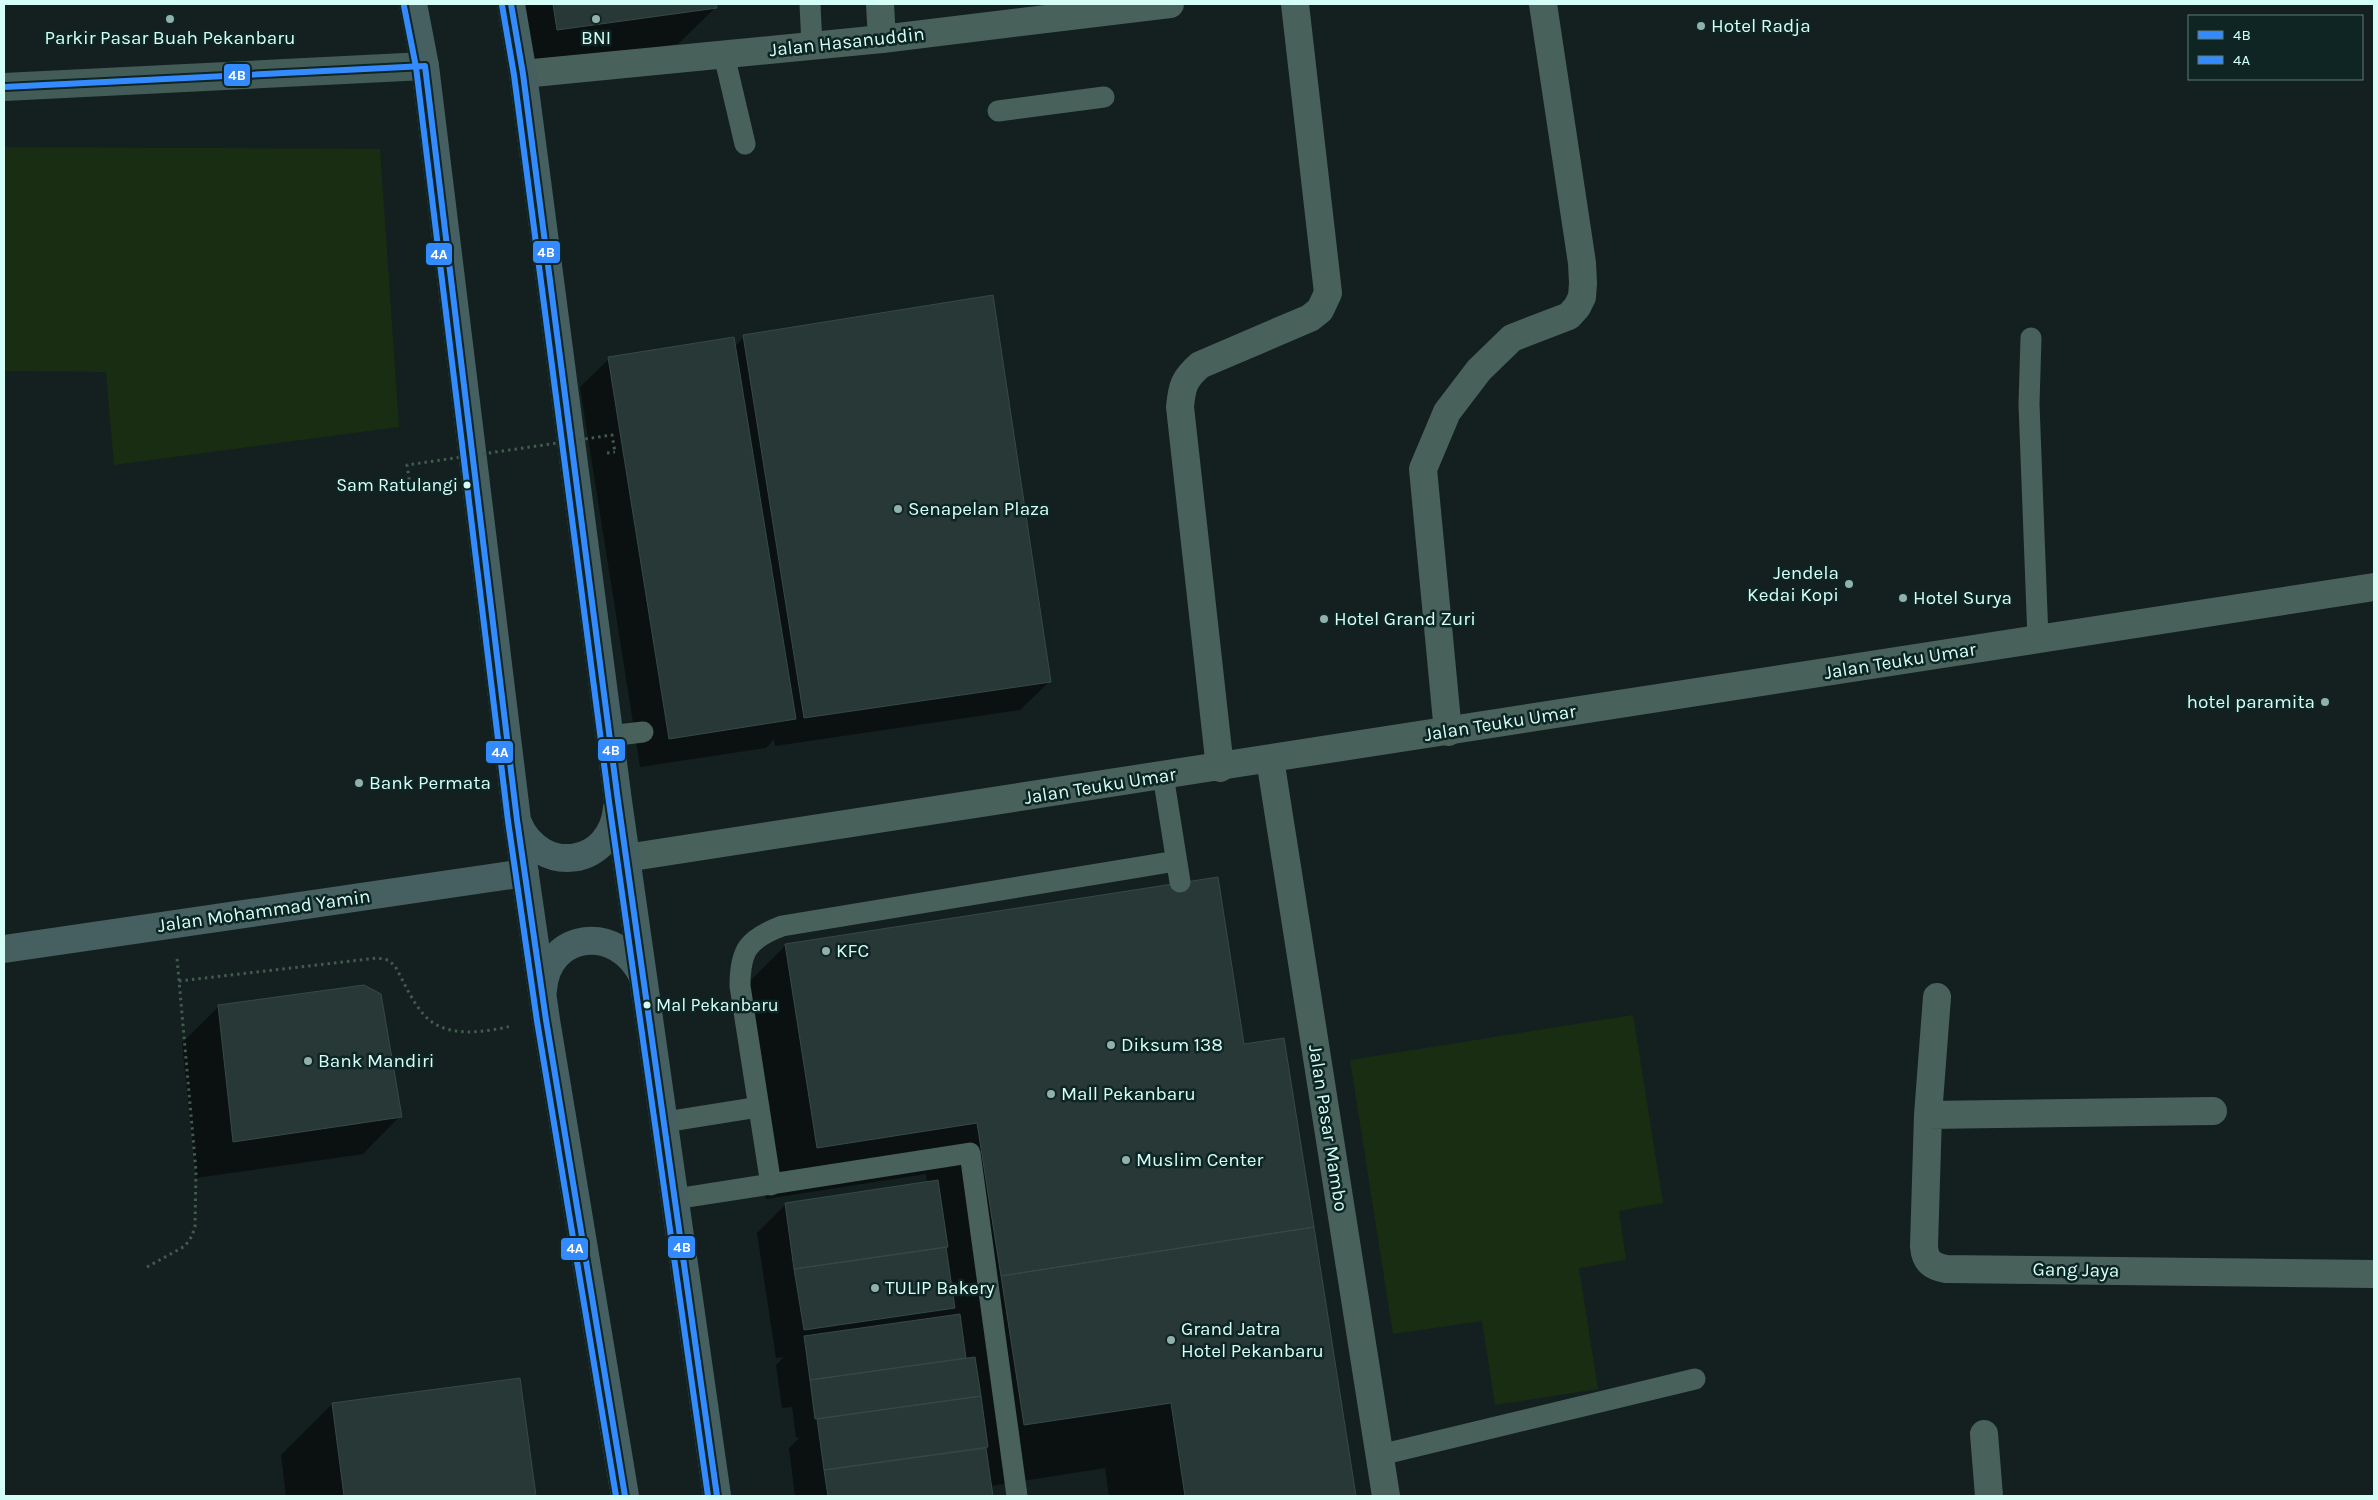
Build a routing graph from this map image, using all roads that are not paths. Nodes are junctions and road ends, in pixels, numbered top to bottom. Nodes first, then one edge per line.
1 (413, 4) edge
2 (511, 4) edge
3 (810, 4) edge
4 (880, 4) edge
5 (1170, 4) edge
6 (1295, 4) edge
7 (1543, 4) edge
8 (882, 39) junction
9 (812, 46) junction
10 (724, 55) junction
11 (425, 66) junction
12 (523, 74) junction
13 (4, 87) edge
14 (1104, 97) dead end
15 (998, 111) dead end
16 (745, 144) dead end
17 (2031, 338) dead end
18 (2374, 587) edge
19 (2038, 639) junction
20 (643, 732) dead end
21 (1448, 732) junction
22 (609, 736) junction
23 (1270, 759) junction
24 (1220, 768) junction
25 (1163, 775) junction
26 (618, 801) junction
27 (517, 820) junction
28 (626, 858) junction
29 (1176, 861) junction
30 (525, 873) junction
31 (1180, 882) dead end
32 (4, 949) edge
33 (644, 978) junction
34 (1936, 997) dead end
35 (544, 1008) junction
36 (759, 1107) junction
37 (2213, 1111) dead end
38 (1928, 1115) junction
39 (664, 1122) junction
40 (771, 1185) junction
41 (675, 1199) junction
42 (2374, 1274) edge
43 (1695, 1380) dead end
44 (1984, 1434) dead end
45 (1380, 1455) junction
46 (625, 1496) edge
47 (717, 1496) edge
48 (1017, 1496) edge
49 (1386, 1496) edge
50 (1989, 1496) edge

1 - 11 main road
2 - 12 main road
3 - 9 lane
4 - 8 street
5 - 8 street, Jalan Hasanuddin
6 - 24 street
7 - 21 street
8 - 9 street, Jalan Hasanuddin
9 - 10 street, Jalan Hasanuddin
10 - 12 street, Jalan Hasanuddin
10 - 16 lane
11 - 13 main road
11 - 27 main road
12 - 22 main road
14 - 15 lane
17 - 19 lane
18 - 19 street, Jalan Teuku Umar
19 - 21 street, Jalan Teuku Umar
20 - 22 lane
21 - 23 street, Jalan Teuku Umar
22 - 26 main road
23 - 24 street, Jalan Teuku Umar
23 - 45 street, Jalan Pasar Mambo
24 - 25 street, Jalan Teuku Umar
25 - 28 street, Jalan Teuku Umar
25 - 29 lane
26 - 27 main road
26 - 28 main road
27 - 30 main road
28 - 33 main road
29 - 31 lane
29 - 36 lane
30 - 32 main road, Jalan Mohammad Yamin
30 - 35 main road
33 - 35 main road
33 - 39 main road
34 - 38 street, Gang Jaya
35 - 46 main road
36 - 39 lane
36 - 40 lane
37 - 38 street
38 - 42 street, Gang Jaya
39 - 41 main road
40 - 41 lane
40 - 48 lane
41 - 47 main road
43 - 45 lane
44 - 50 street
45 - 49 street, Jalan Pasar Mambo

